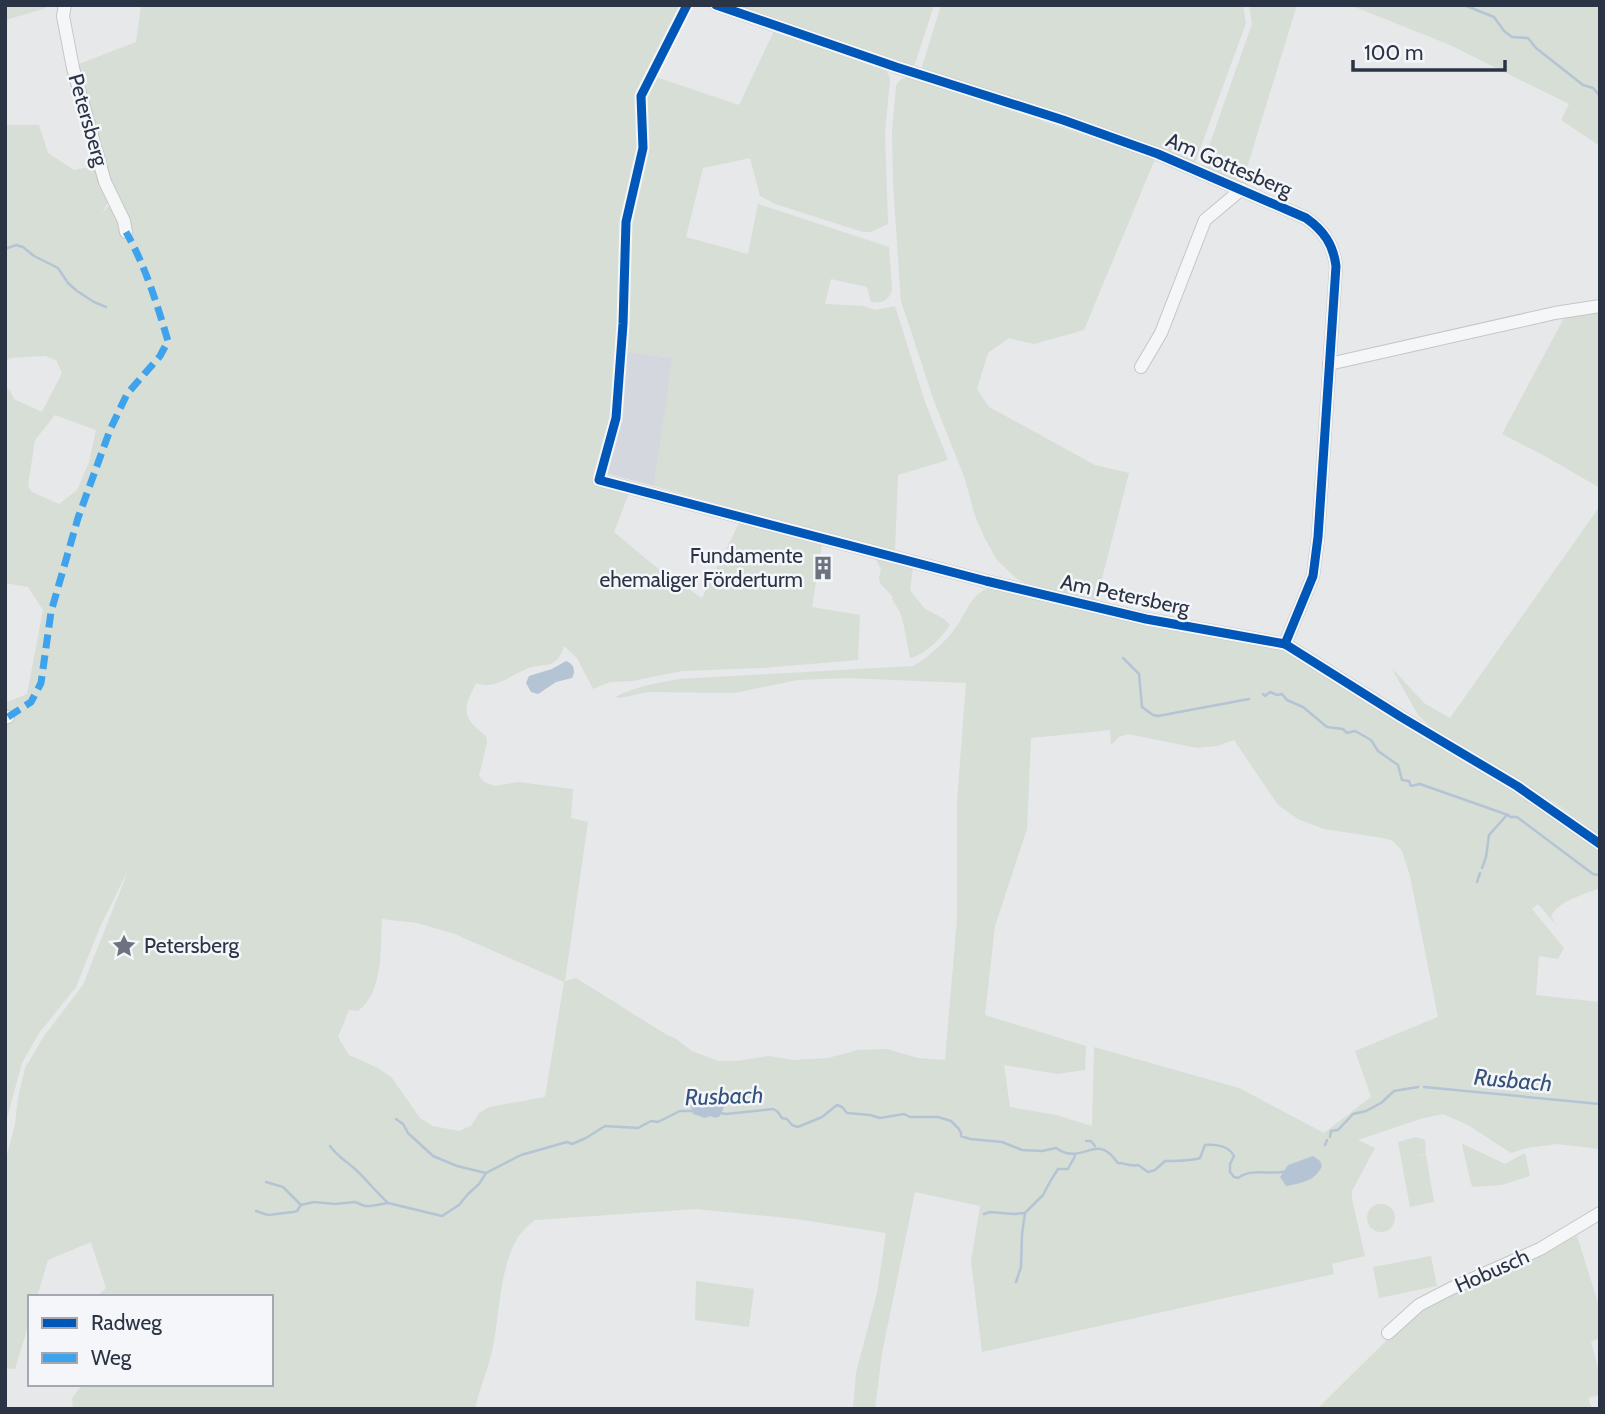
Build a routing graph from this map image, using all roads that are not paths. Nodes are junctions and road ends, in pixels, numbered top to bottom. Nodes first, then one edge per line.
1 (65, 5) edge
2 (716, 5) edge
3 (1242, 189) junction
4 (126, 232) dead end
5 (1600, 306) edge
6 (1328, 364) junction
7 (1141, 367) dead end
8 (599, 480) dead end
9 (1285, 644) junction
10 (1600, 844) edge
11 (1600, 1213) edge
12 (1388, 1333) dead end

1 - 4 street, Petersberg
2 - 3 street, Am Gottesberg
3 - 6 street, Am Gottesberg
3 - 7 street, Am Gottesberg
5 - 6 street
6 - 9 street, Am Gottesberg
8 - 9 street, Am Petersberg
9 - 10 street, Am Petersberg
11 - 12 street, Hobusch

